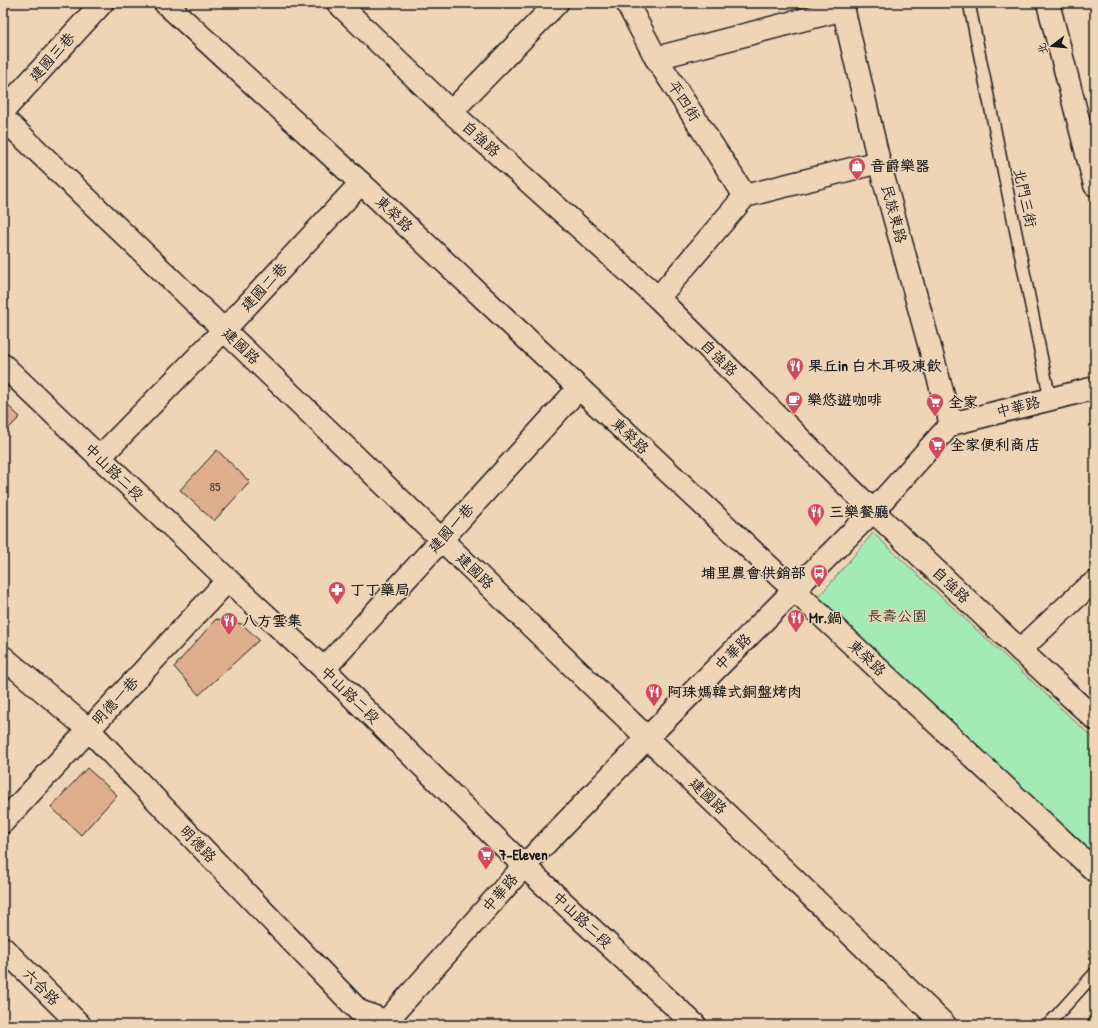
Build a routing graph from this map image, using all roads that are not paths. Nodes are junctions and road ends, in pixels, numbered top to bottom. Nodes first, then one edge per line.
1 (102, 3) edge
2 (165, 3) edge
3 (338, 3) edge
4 (557, 3) edge
5 (628, 3) edge
6 (969, 3) edge
7 (1048, 3) edge
8 (843, 6) edge
9 (656, 58) junction
10 (3, 111) edge
11 (451, 112) junction
12 (3, 118) edge
13 (879, 162) junction
14 (361, 183) junction
15 (1095, 185) edge
16 (745, 196) junction
17 (658, 298) junction
18 (224, 330) junction
19 (3, 366) edge
20 (578, 388) junction
21 (1095, 388) edge
22 (1050, 399) junction
23 (951, 424) junction
24 (99, 458) junction
25 (873, 510) junction
26 (441, 539) junction
27 (228, 580) junction
28 (1095, 582) edge
29 (794, 590) junction
30 (1020, 650) junction
31 (3, 657) edge
32 (324, 669) junction
33 (1095, 719) edge
34 (89, 730) junction
35 (647, 738) junction
36 (3, 822) edge
37 (524, 866) junction
38 (1095, 870) edge
39 (3, 948) edge
40 (1095, 973) edge
41 (389, 1024) edge
42 (80, 1025) edge
43 (695, 1025) edge
44 (945, 1025) edge
45 (1048, 1025) edge

1 - 10 street, 建國三巷
2 - 14 street, 東榮路
3 - 11 street, 自強路
4 - 11 street
5 - 9 street, 平四街
6 - 22 lane, 北門三街
7 - 15 street
8 - 9 street
8 - 13 street, 民族東路
9 - 16 street, 平四街
11 - 17 street, 自強路
12 - 18 street, 建國路
13 - 16 street
13 - 23 street, 民族東路
14 - 18 street, 建國二巷
14 - 20 street, 東榮路
16 - 17 street
17 - 25 street, 自強路
18 - 24 street, 建國二巷
18 - 26 street, 建國路
19 - 24 street, 中山路二段
20 - 26 street, 建國一巷
20 - 29 street, 東榮路
21 - 22 street, 中華路
22 - 23 street, 中華路
23 - 25 street, 中華路
24 - 27 street, 中山路二段
25 - 29 street, 中華路
25 - 30 street, 自強路
26 - 32 street, 建國一巷
26 - 35 street, 建國路
27 - 32 street, 中山路二段
27 - 34 street, 明德一巷
28 - 30 street
29 - 35 street, 中華路
29 - 38 street, 東榮路
30 - 33 street, 自強路
31 - 34 street, 明德路
32 - 37 street, 中山路二段
34 - 36 street, 明德一巷
34 - 41 street, 明德路
35 - 37 street, 中華路
35 - 44 street, 建國路
37 - 41 street, 中華路
37 - 43 street, 中山路二段
39 - 42 street, 六合路
40 - 45 lane

